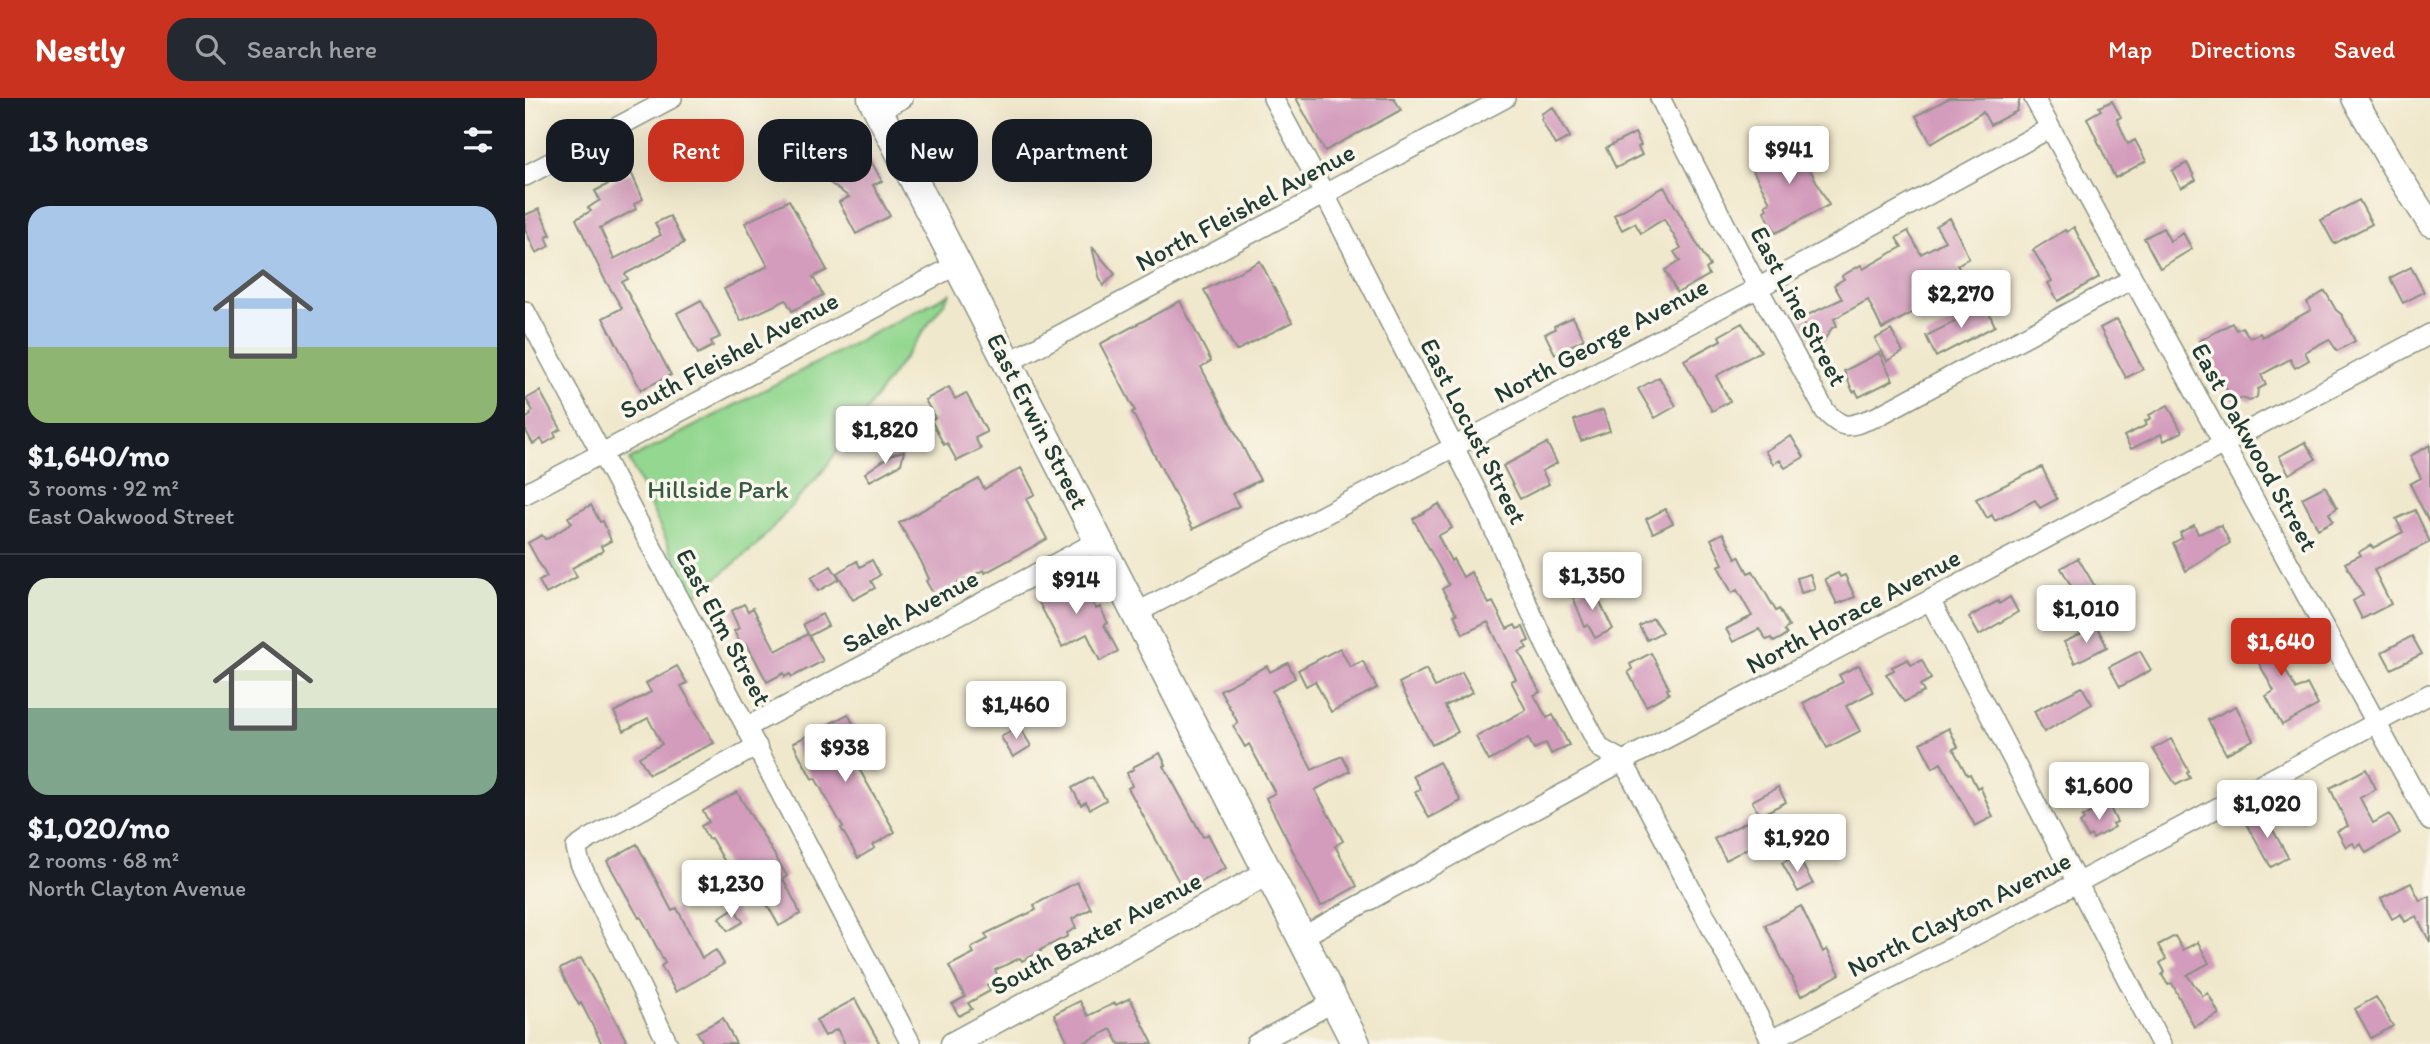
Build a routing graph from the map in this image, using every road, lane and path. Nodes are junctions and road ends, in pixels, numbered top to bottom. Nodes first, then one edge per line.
1 (671, 98) edge
2 (1273, 98) edge
3 (1505, 98) edge
4 (1660, 98) edge
5 (2034, 98) edge
6 (2354, 98) edge
7 (885, 102) edge
8 (2050, 128) junction
9 (525, 176) edge
10 (1325, 195) junction
11 (2430, 224) edge
12 (958, 264) junction
13 (2132, 279) junction
14 (1758, 288) junction
15 (525, 311) edge
16 (2430, 334) edge
17 (1009, 362) junction
18 (2223, 444) junction
19 (1453, 447) junction
20 (600, 453) junction
21 (525, 494) edge
22 (1098, 541) junction
23 (1930, 600) junction
24 (1136, 613) junction
25 (2430, 694) edge
26 (2378, 723) junction
27 (747, 727) junction
28 (757, 746) junction
29 (1623, 761) junction
30 (2430, 821) edge
31 (1268, 873) junction
32 (2077, 883) junction
33 (1302, 937) junction
34 (1334, 1002) junction
35 (1771, 1040) joint
36 (668, 1044) edge
37 (911, 1044) edge
38 (953, 1044) edge
39 (1256, 1044) edge
40 (1356, 1044) edge
41 (2161, 1044) edge

1 - 9 street
2 - 10 street, East Locust Street
3 - 10 street, North Fleishel Avenue
4 - 14 street, East Line Street
5 - 8 street, East Oakwood Street
6 - 11 street
7 - 12 main road, East Erwin Street
8 - 13 street, East Oakwood Street
8 - 14 street, North George Avenue
10 - 17 street, North Fleishel Avenue
10 - 19 street, East Locust Street
12 - 17 main road, East Erwin Street
12 - 20 street, South Fleishel Avenue
13 - 14 street, East Line Street
13 - 18 street, East Oakwood Street
14 - 19 street, North George Avenue
15 - 20 street, East Elm Street
16 - 18 street, North Horace Avenue
17 - 22 main road, East Erwin Street
18 - 23 street, North Horace Avenue
18 - 26 street, East Oakwood Street
19 - 24 street, North George Avenue
19 - 29 street, East Locust Street
20 - 21 street, South Fleishel Avenue
20 - 27 street, East Elm Street
22 - 24 main road, East Erwin Street
22 - 27 street, Saleh Avenue
23 - 29 street, North Horace Avenue
23 - 32 street
24 - 31 main road, East Erwin Street
25 - 26 street, North Clayton Avenue
26 - 30 street, East Oakwood Street
26 - 32 street, North Clayton Avenue
27 - 28 street, East Elm Street
28 - 36 street
28 - 37 street, East Elm Street
29 - 33 street, North Horace Avenue
29 - 35 street, East Locust Street
31 - 33 main road, East Erwin Street
31 - 38 street, South Baxter Avenue
32 - 35 street, North Clayton Avenue
32 - 41 street
33 - 34 main road, East Erwin Street
34 - 39 street
34 - 40 main road, East Erwin Street

